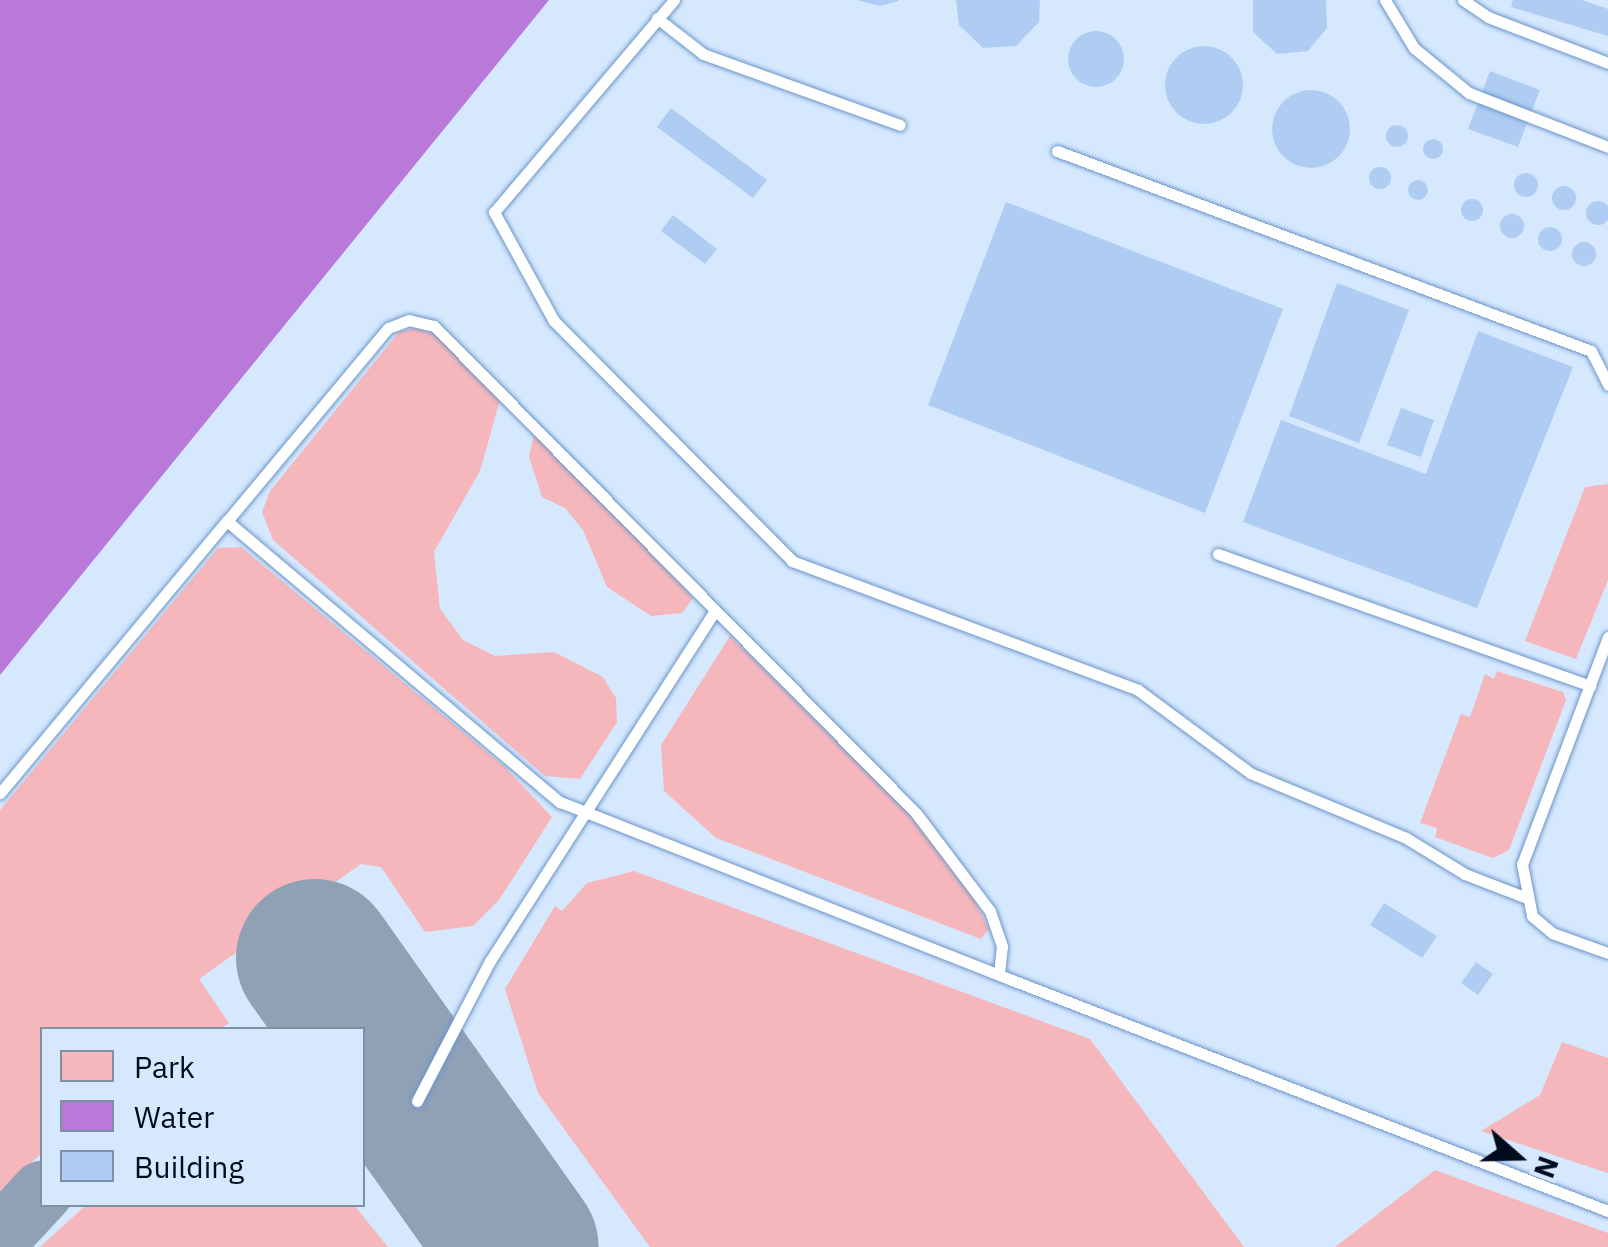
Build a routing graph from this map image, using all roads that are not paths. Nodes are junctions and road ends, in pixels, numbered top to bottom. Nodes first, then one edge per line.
1 (674, 0) edge
2 (1385, 0) edge
3 (1463, 0) edge
4 (657, 18) junction
5 (1608, 63) edge
6 (900, 125) dead end
7 (1608, 147) edge
8 (1057, 152) dead end
9 (1608, 385) edge
10 (228, 521) junction
11 (1218, 554) dead end
12 (715, 610) junction
13 (1608, 637) edge
14 (1590, 686) junction
15 (0, 793) edge
16 (587, 813) junction
17 (1527, 898) junction
18 (1608, 953) edge
19 (999, 974) junction
20 (417, 1101) dead end
21 (1608, 1211) edge

1 - 4 lane
2 - 7 lane
3 - 5 lane
4 - 6 lane
4 - 17 lane
8 - 9 lane
10 - 12 lane
10 - 15 lane
10 - 16 lane
11 - 14 lane
12 - 16 lane
12 - 19 lane
13 - 14 lane
14 - 17 lane
16 - 19 lane
16 - 20 lane
17 - 18 lane
19 - 21 lane

